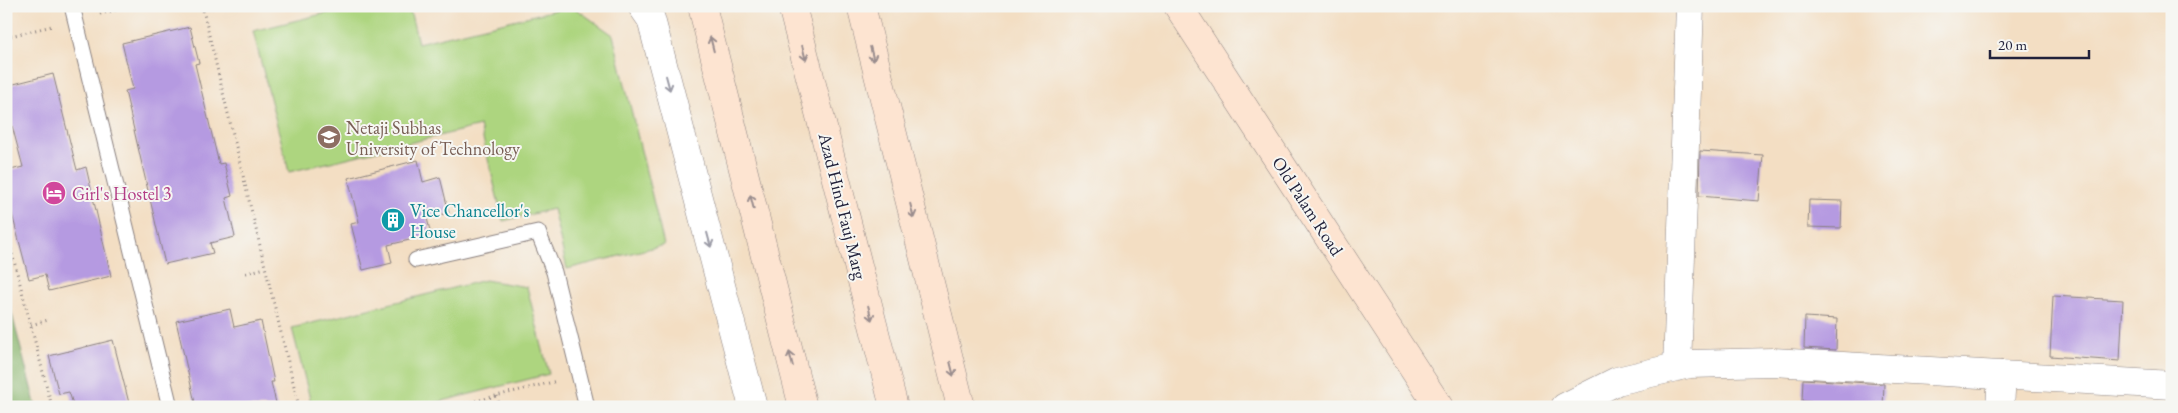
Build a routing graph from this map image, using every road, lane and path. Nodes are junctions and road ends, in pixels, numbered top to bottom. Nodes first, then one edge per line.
1 (72, 6) edge
2 (202, 6) edge
3 (702, 6) edge
4 (792, 6) edge
5 (861, 6) edge
6 (1178, 6) edge
7 (1690, 6) edge
8 (646, 13) edge
9 (6, 230) edge
10 (416, 260) dead end
11 (265, 268) junction
12 (246, 273) dead end
13 (48, 320) dead end
14 (31, 325) junction
15 (1677, 367) junction
16 (579, 375) junction
17 (2002, 375) junction
18 (2172, 385) edge
19 (497, 396) junction
20 (52, 407) edge
21 (170, 407) edge
22 (299, 407) edge
23 (452, 407) edge
24 (500, 407) edge
25 (587, 407) edge
26 (753, 407) edge
27 (803, 407) edge
28 (894, 407) edge
29 (961, 407) edge
30 (1439, 407) edge
31 (1565, 407) edge
32 (2000, 407) edge

1 - 21 lane
2 - 11 path
27 -> 3 street
4 -> 28 street, Azad Hind Fauj Marg
5 -> 29 street
6 - 30 street, Old Palam Road
7 - 15 street
8 -> 26 street
9 - 14 path
10 - 16 lane
11 - 12 path
11 - 22 path
13 - 14 path
14 - 20 path
15 - 17 street
15 - 31 street
16 - 19 path
16 - 25 lane
17 - 18 street
17 - 32 street
19 - 23 path
19 - 24 path

